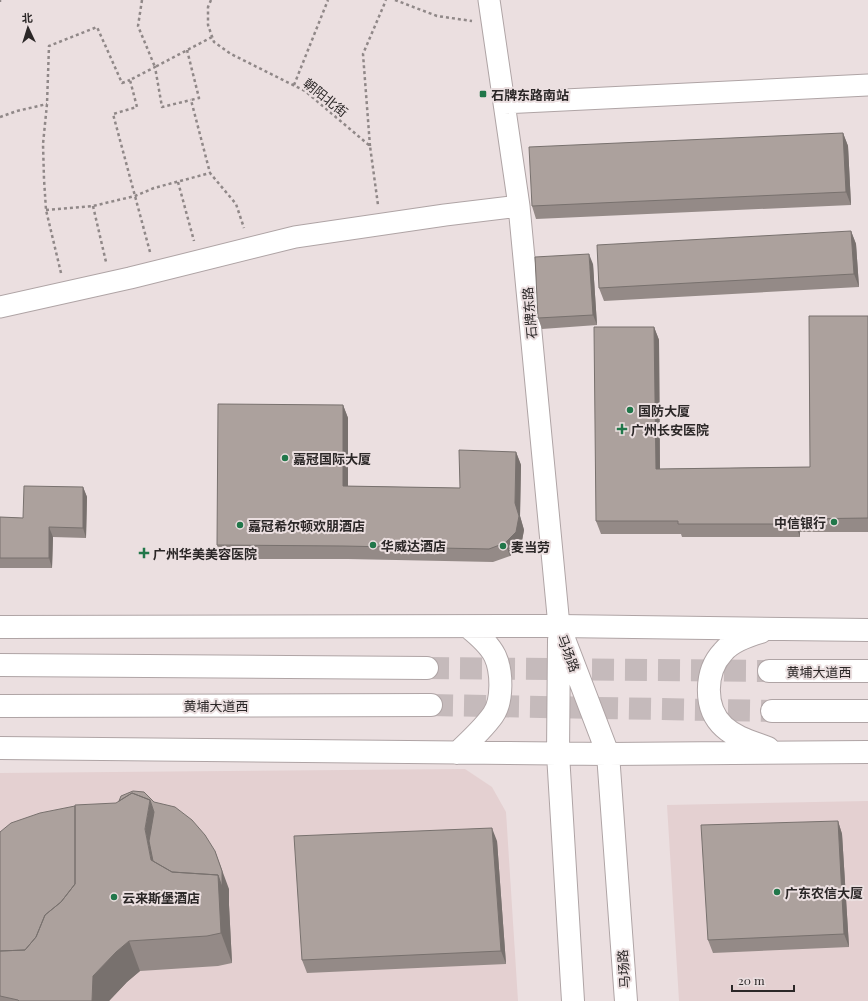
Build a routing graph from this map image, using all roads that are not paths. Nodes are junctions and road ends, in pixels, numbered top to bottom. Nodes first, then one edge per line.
1 (489, 0) edge
2 (868, 86) edge
3 (504, 103) junction
4 (519, 206) junction
5 (0, 307) edge
6 (559, 626) junction
7 (0, 627) edge
8 (468, 627) junction
9 (771, 628) junction
10 (868, 630) edge
11 (0, 665) edge
12 (427, 668) tunnel mouth
13 (769, 671) tunnel mouth
14 (868, 671) edge
15 (431, 705) tunnel mouth
16 (0, 706) edge
17 (772, 711) tunnel mouth
18 (868, 711) edge
19 (0, 748) edge
20 (868, 752) edge
21 (457, 753) junction
22 (781, 753) junction
23 (558, 754) junction
24 (608, 754) junction
25 (573, 1001) edge
26 (626, 1001) edge

1 - 3 street, 石牌东路
2 - 3 street
3 - 4 street, 石牌东路
4 - 5 street
4 - 6 street, 石牌东路
6 - 8 main road
6 - 9 main road
6 - 23 main road, 马场路
6 - 24 main road, 马场路
7 - 8 main road
8 - 21 main road
9 - 10 main road
9 - 22 main road
11 - 12 main road
13 - 14 main road, 黄埔大道西
15 - 16 main road, 黄埔大道西
17 - 18 main road
19 - 21 main road
20 - 22 main road
21 - 23 main road
22 - 24 main road
23 - 24 main road
23 - 25 main road, 马场路
24 - 26 main road, 马场路

